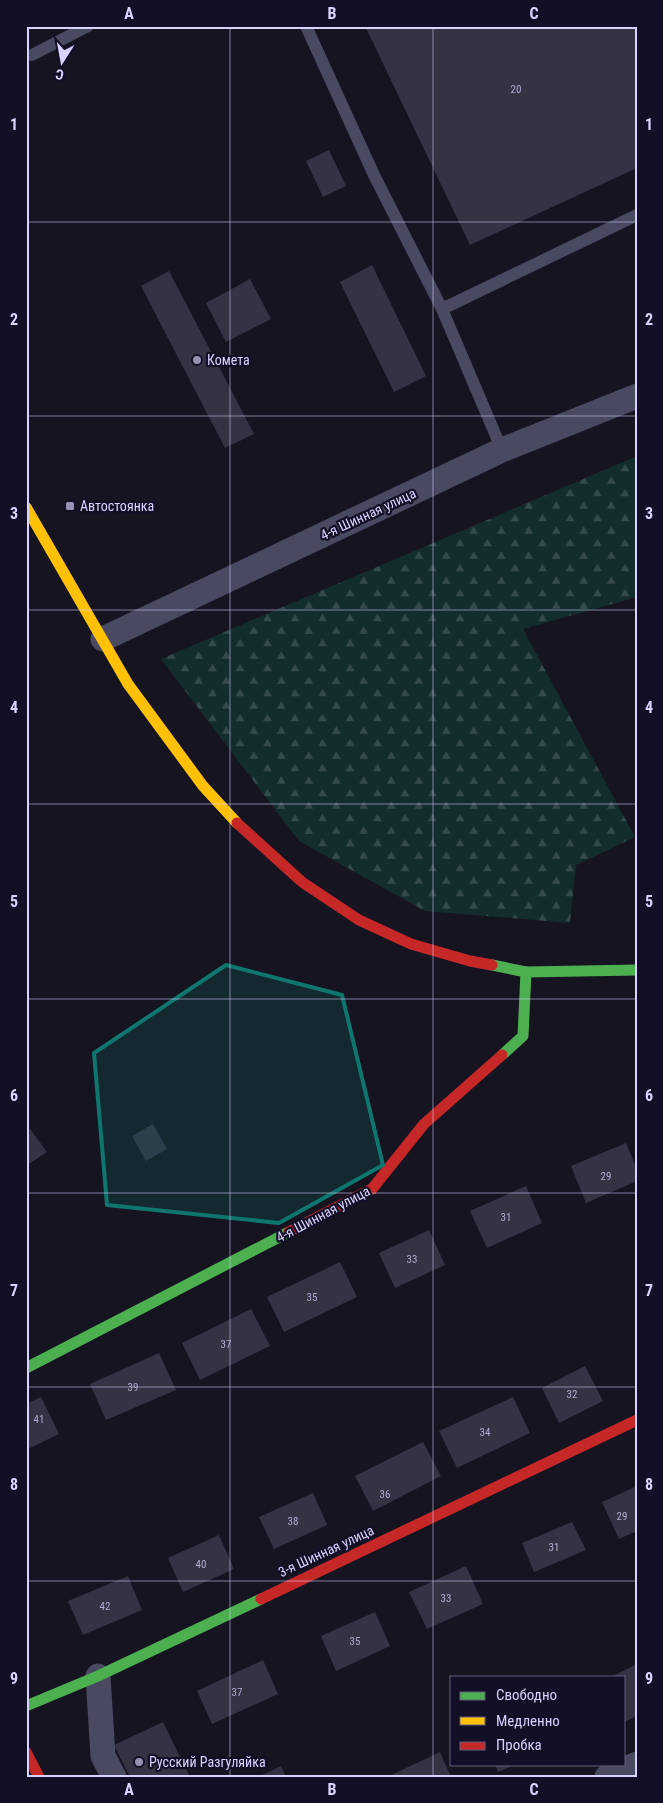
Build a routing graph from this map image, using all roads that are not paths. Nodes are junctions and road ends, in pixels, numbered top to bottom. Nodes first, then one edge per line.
1 (88, 26) edge
2 (306, 26) edge
3 (32, 55) dead end
4 (637, 215) edge
5 (442, 309) junction
6 (637, 396) edge
7 (502, 450) junction
8 (26, 507) edge
9 (103, 639) junction
10 (637, 970) edge
11 (526, 972) junction
12 (26, 1368) edge
13 (637, 1420) edge
14 (98, 1676) junction
15 (26, 1706) edge
16 (26, 1752) edge
17 (637, 1764) edge
18 (108, 1766) edge
19 (39, 1777) edge
20 (607, 1777) edge

1 - 3 lane
2 - 5 lane
4 - 5 lane
5 - 7 lane
6 - 7 street, 4-я Шинная улица
7 - 9 street, 4-я Шинная улица
8 - 9 street
9 - 11 street
10 - 11 street
11 - 12 street, 4-я Шинная улица
13 - 14 street, 3-я Шинная улица
14 - 15 street, 3-я Шинная улица
14 - 18 street
16 - 19 street
17 - 20 street

